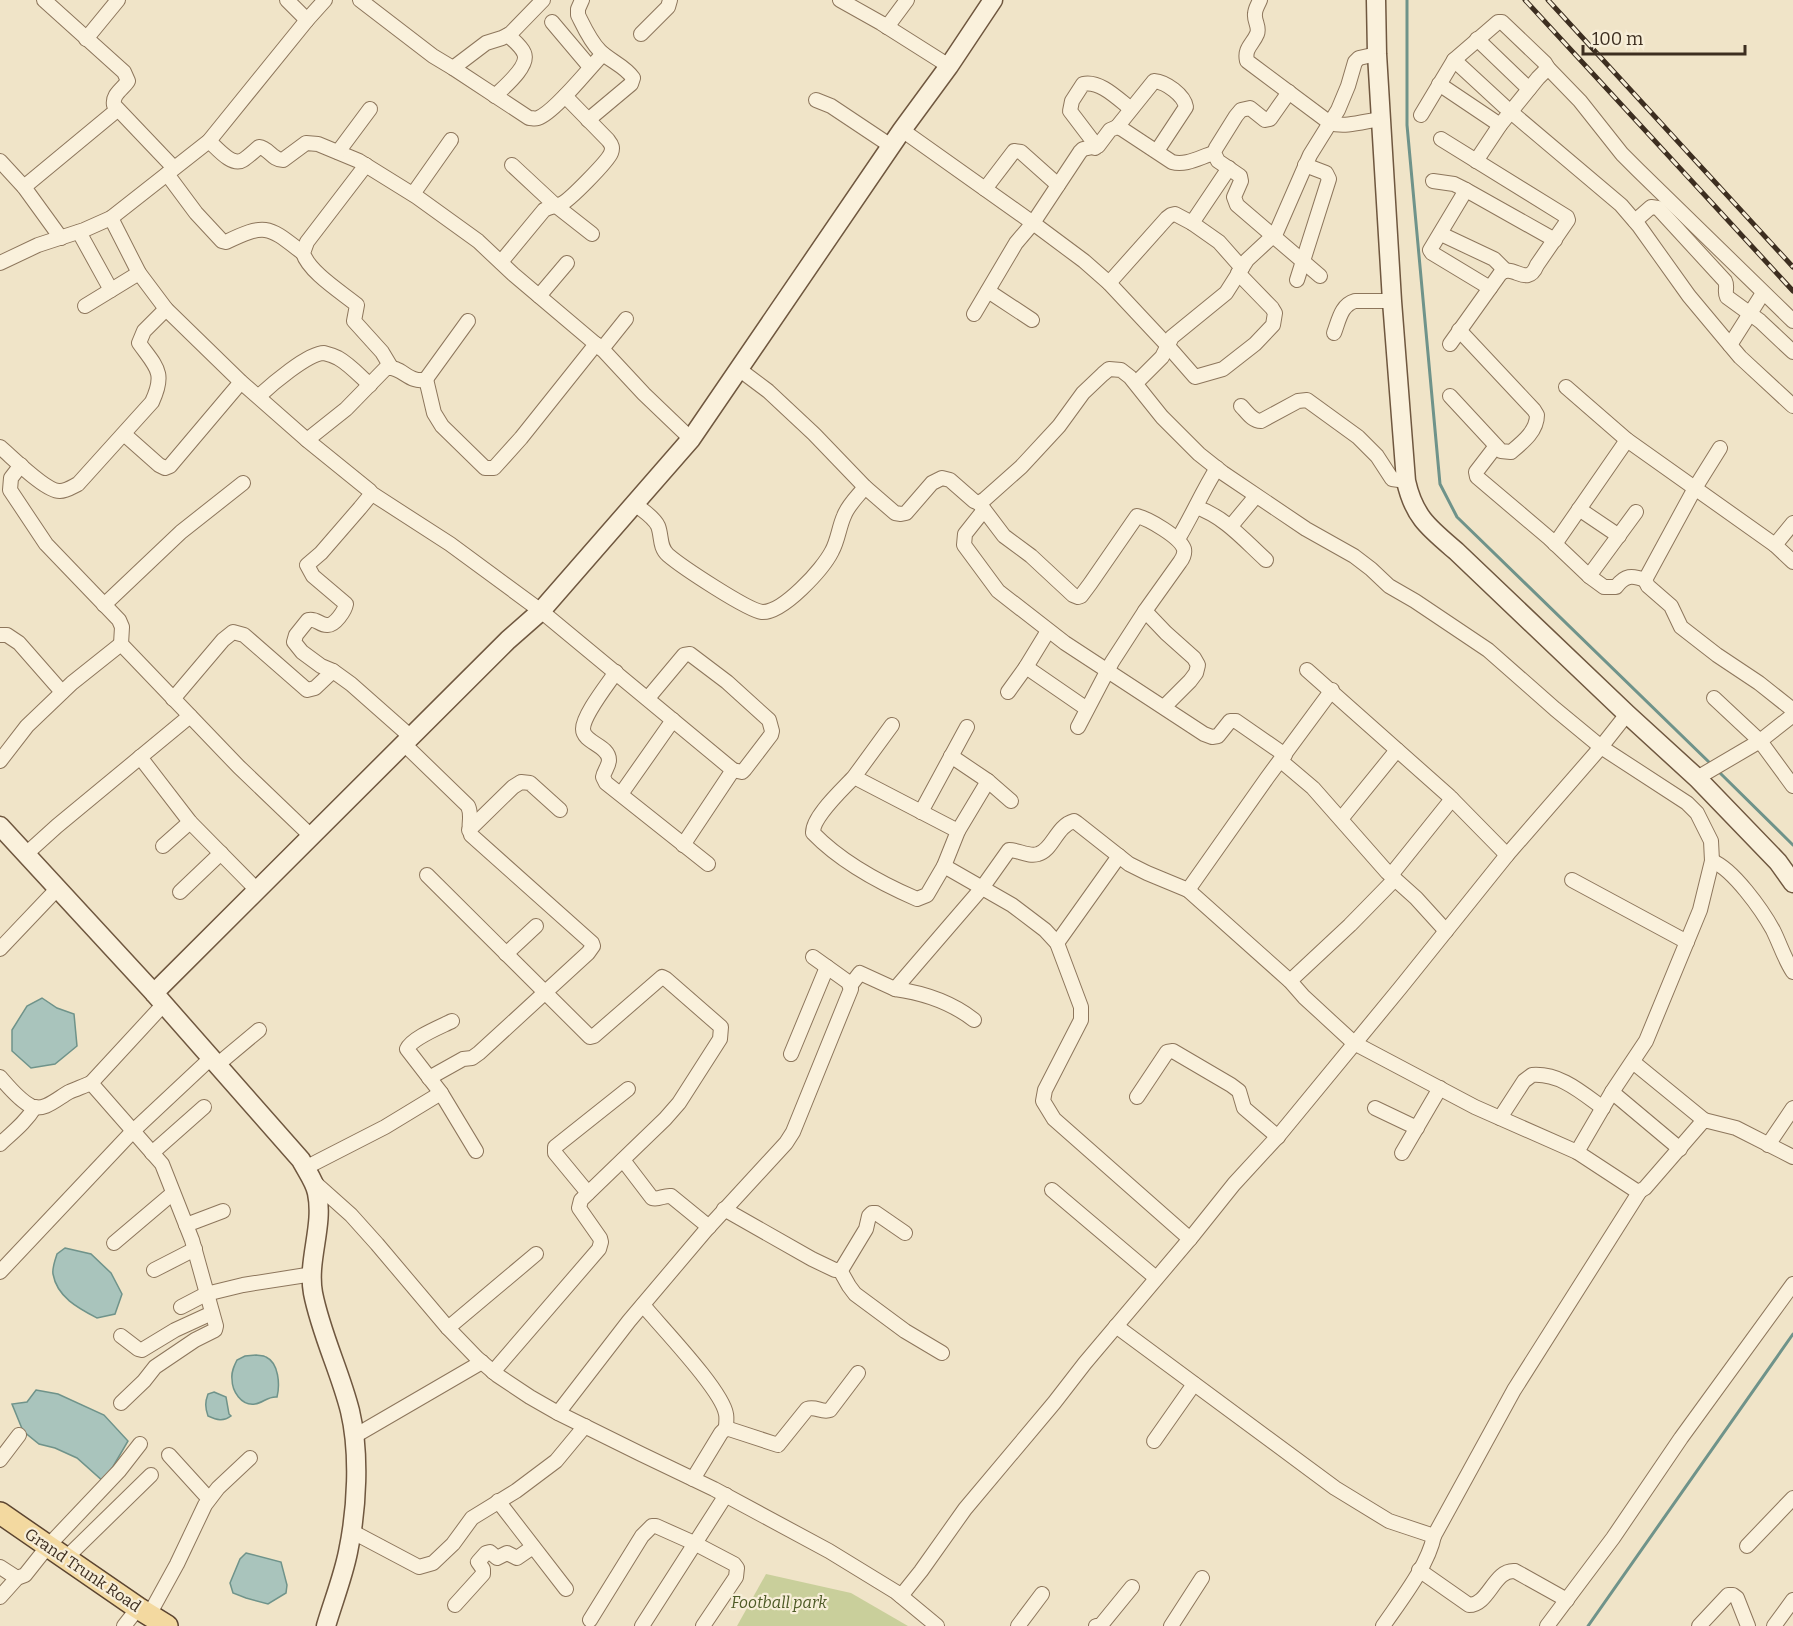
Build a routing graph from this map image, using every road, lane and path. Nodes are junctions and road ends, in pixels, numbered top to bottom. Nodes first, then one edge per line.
1 (44, 0) edge
2 (118, 0) edge
3 (287, 0) edge
4 (325, 0) edge
5 (360, 0) edge
6 (543, 0) edge
7 (582, 0) edge
8 (670, 0) edge
9 (840, 0) edge
10 (908, 0) edge
11 (993, 0) edge
12 (1260, 0) edge
13 (1376, 0) edge
14 (307, 20) junction
15 (552, 22) dead end
16 (887, 27) junction
17 (642, 34) dead end
18 (508, 35) junction
19 (86, 39) junction
20 (1477, 39) junction
21 (603, 54) junction
22 (1377, 54) junction
23 (1454, 60) junction
24 (949, 66) junction
25 (590, 67) junction
26 (453, 68) junction
27 (1548, 68) junction
28 (1439, 84) junction
29 (1528, 89) junction
30 (1289, 92) junction
31 (495, 96) junction
32 (565, 96) junction
33 (816, 100) dead end
34 (370, 109) dead end
35 (1131, 109) junction
36 (117, 110) junction
37 (1511, 111) junction
38 (1421, 115) dead end
39 (1381, 118) junction
40 (588, 120) junction
41 (1330, 123) junction
42 (1500, 125) junction
43 (1117, 127) junction
44 (902, 130) junction
45 (1441, 139) dead end
46 (451, 140) dead end
47 (209, 141) junction
48 (891, 146) junction
49 (1095, 148) junction
50 (1157, 151) junction
51 (339, 152) junction
52 (1214, 153) junction
53 (0, 161) edge
54 (1476, 161) junction
55 (366, 165) junction
56 (512, 165) dead end
57 (1305, 165) junction
58 (1229, 168) junction
59 (171, 171) junction
60 (1432, 182) dead end
61 (1058, 185) junction
62 (24, 188) junction
63 (985, 189) junction
64 (1466, 190) junction
65 (413, 194) junction
66 (555, 205) junction
67 (111, 218) junction
68 (1635, 221) junction
69 (1033, 223) junction
70 (1192, 223) junction
71 (79, 232) junction
72 (592, 234) dead end
73 (1441, 234) junction
74 (1272, 237) junction
75 (61, 238) junction
76 (1555, 240) junction
77 (303, 253) junction
78 (501, 262) junction
79 (0, 263) edge
80 (567, 263) dead end
81 (1303, 263) junction
82 (1240, 270) junction
83 (1504, 270) junction
84 (140, 273) junction
85 (1320, 276) dead end
86 (1297, 280) dead end
87 (1109, 283) junction
88 (1490, 288) junction
89 (111, 290) junction
90 (988, 291) junction
91 (1763, 292) junction
92 (539, 296) junction
93 (1392, 302) junction
94 (85, 306) dead end
95 (166, 309) junction
96 (974, 314) dead end
97 (1750, 314) junction
98 (626, 319) dead end
99 (1032, 320) dead end
100 (468, 321) dead end
101 (1793, 321) edge
102 (1460, 330) junction
103 (1334, 333) dead end
104 (1450, 344) dead end
105 (1167, 345) junction
106 (1730, 345) junction
107 (599, 346) junction
108 (1793, 352) edge
109 (391, 367) junction
110 (740, 370) junction
111 (426, 379) junction
112 (241, 382) junction
113 (1136, 383) junction
114 (370, 385) junction
115 (1566, 387) dead end
116 (258, 396) junction
117 (1450, 396) dead end
118 (1241, 406) dead end
119 (1793, 406) edge
120 (124, 434) junction
121 (692, 439) junction
122 (307, 440) junction
123 (1627, 440) junction
124 (1496, 446) junction
125 (0, 447) edge
126 (1720, 448) dead end
127 (21, 465) junction
128 (1217, 468) junction
129 (1406, 481) junction
130 (243, 483) dead end
131 (865, 487) junction
132 (1695, 488) junction
133 (5, 492) edge
134 (371, 493) junction
135 (1256, 496) junction
136 (635, 504) junction
137 (982, 506) junction
138 (1196, 507) junction
139 (1580, 509) junction
140 (1636, 512) dead end
141 (1793, 523) edge
142 (1230, 526) junction
143 (1619, 536) junction
144 (1178, 539) junction
145 (1555, 544) junction
146 (1775, 545) junction
147 (1266, 560) dead end
148 (1793, 562) edge
149 (1589, 576) junction
150 (1645, 580) junction
151 (104, 605) junction
152 (541, 611) junction
153 (1145, 611) junction
154 (1048, 631) junction
155 (0, 635) edge
156 (121, 644) junction
157 (1026, 668) junction
158 (1307, 670) dead end
159 (333, 671) junction
160 (1107, 671) junction
161 (616, 672) junction
162 (1332, 690) junction
163 (62, 692) junction
164 (1008, 692) dead end
165 (1714, 698) dead end
166 (173, 699) junction
167 (648, 699) junction
168 (1164, 707) junction
169 (1088, 709) junction
170 (1793, 710) edge
171 (1627, 714) junction
172 (1793, 715) edge
173 (190, 717) junction
174 (673, 720) junction
175 (892, 725) dead end
176 (966, 727) dead end
177 (1078, 727) dead end
178 (407, 741) junction
179 (1760, 741) junction
180 (1601, 747) junction
181 (1397, 750) junction
182 (951, 756) junction
183 (140, 757) junction
184 (1283, 758) junction
185 (0, 761) edge
186 (733, 770) junction
187 (854, 777) junction
188 (1697, 778) junction
189 (988, 781) junction
190 (1793, 786) edge
191 (621, 794) junction
192 (1452, 799) junction
193 (1011, 801) dead end
194 (560, 810) dead end
195 (921, 812) junction
196 (1341, 819) junction
197 (190, 822) junction
198 (0, 826) edge
199 (469, 830) junction
200 (958, 831) junction
201 (311, 836) junction
202 (683, 845) junction
203 (163, 846) dead end
204 (221, 853) junction
205 (26, 854) junction
206 (1507, 855) junction
207 (1119, 856) junction
208 (1712, 861) junction
209 (708, 864) dead end
210 (944, 866) junction
211 (427, 875) dead end
212 (1393, 877) junction
213 (1572, 880) dead end
214 (1793, 883) edge
215 (58, 888) junction
216 (982, 888) junction
217 (257, 890) junction
218 (1188, 890) junction
219 (180, 892) dead end
220 (536, 926) dead end
221 (1446, 931) junction
222 (1688, 942) junction
223 (1058, 944) junction
224 (0, 949) edge
225 (506, 954) junction
226 (1789, 954) edge
227 (813, 957) dead end
228 (827, 967) junction
229 (1793, 972) edge
230 (1290, 981) junction
231 (850, 986) junction
232 (895, 989) junction
233 (545, 993) junction
234 (158, 999) junction
235 (975, 1020) dead end
236 (452, 1021) dead end
237 (259, 1030) dead end
238 (1354, 1043) junction
239 (791, 1054) dead end
240 (214, 1062) junction
241 (1633, 1062) junction
242 (0, 1077) edge
243 (429, 1078) junction
244 (91, 1083) junction
245 (1440, 1088) junction
246 (628, 1089) dead end
247 (1612, 1092) junction
248 (441, 1093) junction
249 (1137, 1097) dead end
250 (35, 1107) junction
251 (204, 1107) dead end
252 (1375, 1108) dead end
253 (1603, 1108) junction
254 (1793, 1108) edge
255 (1500, 1118) junction
256 (1704, 1120) junction
257 (1417, 1128) junction
258 (133, 1131) junction
259 (1278, 1137) junction
260 (0, 1144) edge
261 (1768, 1145) junction
262 (1680, 1149) junction
263 (476, 1151) dead end
264 (1402, 1152) dead end
265 (1577, 1152) junction
266 (152, 1153) junction
267 (1793, 1157) edge
268 (622, 1160) junction
269 (308, 1173) junction
270 (1052, 1190) dead end
271 (1640, 1191) junction
272 (174, 1193) junction
273 (588, 1193) junction
274 (724, 1209) junction
275 (223, 1211) dead end
276 (186, 1225) junction
277 (709, 1227) junction
278 (905, 1233) dead end
279 (1190, 1239) junction
280 (114, 1243) dead end
281 (195, 1249) junction
282 (536, 1254) dead end
283 (154, 1270) dead end
284 (840, 1270) junction
285 (0, 1272) edge
286 (312, 1274) junction
287 (1156, 1278) junction
288 (1793, 1284) edge
289 (206, 1294) junction
290 (643, 1305) junction
291 (181, 1307) dead end
292 (212, 1313) junction
293 (1116, 1326) junction
294 (448, 1328) junction
295 (121, 1336) dead end
296 (942, 1353) dead end
297 (482, 1362) junction
298 (493, 1372) junction
299 (858, 1373) dead end
300 (1194, 1384) junction
301 (121, 1403) dead end
302 (558, 1413) junction
303 (585, 1426) junction
304 (726, 1428) junction
305 (19, 1435) dead end
306 (353, 1437) junction
307 (1154, 1441) dead end
308 (140, 1444) dead end
309 (169, 1455) dead end
310 (250, 1458) dead end
311 (0, 1460) edge
312 (151, 1475) dead end
313 (693, 1479) junction
314 (726, 1495) junction
315 (1793, 1498) edge
316 (209, 1499) junction
317 (498, 1501) junction
318 (0, 1513) edge
319 (351, 1531) junction
320 (1434, 1536) junction
321 (694, 1543) junction
322 (48, 1546) junction
323 (1746, 1546) dead end
324 (533, 1547) junction
325 (66, 1558) junction
326 (0, 1567) edge
327 (1419, 1570) junction
328 (17, 1578) junction
329 (1202, 1578) dead end
330 (1132, 1587) dead end
331 (566, 1589) dead end
332 (1042, 1594) dead end
333 (901, 1596) junction
334 (0, 1597) edge
335 (1567, 1600) junction
336 (1793, 1600) edge
337 (455, 1605) dead end
338 (151, 1616) edge
339 (590, 1620) dead end
340 (124, 1626) edge
341 (326, 1626) edge
342 (642, 1626) edge
343 (703, 1626) edge
344 (937, 1626) edge
345 (1018, 1626) edge
346 (1096, 1626) edge
347 (1171, 1626) edge
348 (1383, 1626) edge
349 (1547, 1626) edge
350 (1699, 1626) edge
351 (1748, 1626) edge
352 (1774, 1626) edge

1 - 19 street
2 - 19 street
3 - 14 street
4 - 14 street
5 - 26 street
6 - 18 street
7 - 21 street
8 - 17 street
9 - 16 street
10 - 16 street
11 - 24 street
12 - 30 street
13 - 22 street
14 - 47 street
15 - 25 street
16 - 24 street
18 - 26 street
18 - 31 street
19 - 36 street
20 - 23 street
20 - 27 street
20 - 29 street
21 - 25 street
21 - 40 street
22 - 39 street
22 - 41 street
23 - 28 street
23 - 37 street
24 - 44 street
25 - 32 street
26 - 31 street
27 - 29 street
27 - 91 street
28 - 38 street
28 - 42 street
29 - 37 street
30 - 41 street
30 - 52 street
31 - 32 street
32 - 40 street
33 - 48 street
34 - 51 street
35 - 43 street
35 - 49 street
35 - 50 street
36 - 59 street
36 - 62 street
37 - 42 street
37 - 68 street
39 - 41 street
39 - 93 street
40 - 66 street
41 - 57 street
42 - 54 street
43 - 49 street
43 - 50 street
44 - 48 street
44 - 63 street
45 - 54 street
46 - 65 street
47 - 51 street
47 - 59 street
48 - 110 street
49 - 61 street
50 - 52 street
51 - 55 street
52 - 58 street
53 - 62 street
54 - 76 street
55 - 65 street
55 - 77 street
56 - 66 street
57 - 74 street
57 - 81 street
58 - 70 street
58 - 74 street
59 - 67 street
59 - 77 street
60 - 64 street
61 - 63 street
61 - 69 street
62 - 75 street
63 - 69 street
64 - 73 street
64 - 76 street
65 - 78 street
66 - 72 street
66 - 78 street
67 - 71 street
67 - 84 street
68 - 97 street
68 - 106 street
69 - 87 street
69 - 90 street
70 - 82 street
70 - 87 street
71 - 75 street
71 - 89 street
73 - 83 street
73 - 88 street
74 - 81 street
74 - 82 street
75 - 79 street
76 - 83 street
77 - 109 street
78 - 92 street
80 - 92 street
81 - 85 street
81 - 86 street
82 - 105 street
82 - 105 street
83 - 88 street
84 - 89 street
84 - 95 street
87 - 105 street
88 - 102 street
89 - 94 street
90 - 96 street
90 - 99 street
91 - 97 street
91 - 101 street
92 - 107 street
93 - 103 street
93 - 129 street
95 - 112 street
95 - 120 street
97 - 106 street
97 - 108 street
98 - 107 street
100 - 111 street
102 - 104 street
102 - 124 street
105 - 113 street
106 - 119 street
107 - 111 street
107 - 121 street
109 - 111 street
109 - 114 street
110 - 121 street
110 - 131 street
112 - 116 street
112 - 120 street
113 - 128 street
113 - 137 street
114 - 116 street
114 - 122 street
115 - 123 street
116 - 122 street
117 - 124 street
118 - 129 street
120 - 127 street
121 - 136 street
122 - 134 street
123 - 132 street
123 - 139 street
124 - 145 street
125 - 127 street
126 - 132 street
127 - 133 street
128 - 135 street
128 - 138 street
129 - 171 street
130 - 151 street
131 - 136 street
131 - 137 street
132 - 146 street
132 - 150 street
133 - 151 street
134 - 152 street
134 - 159 street
135 - 142 street
135 - 180 street
136 - 152 street
137 - 144 street
137 - 154 street
138 - 142 street
138 - 144 street
139 - 143 street
139 - 145 street
140 - 143 street
141 - 146 street
142 - 147 street
143 - 149 street
144 - 153 street
145 - 149 street
146 - 148 street
149 - 150 street
150 - 170 street
151 - 156 street
152 - 161 street
152 - 178 street
153 - 160 street
153 - 168 street
154 - 157 street
154 - 160 street
155 - 163 street
156 - 163 street
156 - 166 street
157 - 164 street
157 - 169 street
158 - 162 street
159 - 166 street
159 - 178 street
160 - 168 street
160 - 169 street
161 - 167 street
161 - 191 street
162 - 181 street
162 - 184 street
163 - 185 street
165 - 179 street
166 - 173 street
167 - 174 street
167 - 186 street
168 - 184 street
169 - 177 street
171 - 180 street
171 - 188 street
172 - 179 street
173 - 183 street
173 - 201 street
174 - 186 street
174 - 191 street
175 - 187 street
176 - 182 street
178 - 199 street
178 - 201 street
179 - 188 street
179 - 190 street
180 - 206 street
180 - 208 street
181 - 192 street
181 - 196 street
182 - 189 street
182 - 195 street
183 - 197 street
183 - 205 street
184 - 196 street
184 - 218 street
186 - 202 street
187 - 195 street
187 - 210 street
188 - 214 street
189 - 193 street
189 - 200 street
191 - 202 street
192 - 206 street
192 - 212 street
194 - 199 street
195 - 200 street
196 - 212 street
197 - 203 street
197 - 204 street
198 - 205 street
199 - 233 street
200 - 210 street
201 - 217 street
202 - 209 street
204 - 217 street
204 - 219 street
205 - 215 street
206 - 221 street
207 - 216 street
207 - 218 street
207 - 223 street
208 - 222 street
208 - 226 street
210 - 216 street
211 - 225 street
212 - 221 street
212 - 230 street
213 - 222 street
215 - 224 street
215 - 234 street
216 - 223 street
216 - 232 street
217 - 234 street
218 - 230 street
220 - 225 street
221 - 238 street
222 - 241 street
223 - 279 street
225 - 233 street
226 - 229 street
227 - 228 street
228 - 231 street
228 - 239 street
230 - 238 street
231 - 232 street
231 - 274 street
232 - 235 street
233 - 243 street
233 - 268 street
234 - 240 street
234 - 244 street
236 - 243 street
237 - 240 street
238 - 245 street
238 - 259 street
240 - 258 street
240 - 269 street
241 - 247 street
241 - 256 street
242 - 250 street
243 - 248 street
244 - 250 street
244 - 258 street
245 - 255 street
245 - 257 street
246 - 273 street
247 - 253 street
247 - 262 street
248 - 263 street
248 - 269 street
249 - 259 street
250 - 260 street
251 - 266 street
252 - 257 street
253 - 255 street
253 - 265 street
254 - 261 street
255 - 265 street
256 - 261 street
256 - 262 street
257 - 264 street
258 - 266 street
258 - 285 street
259 - 279 street
261 - 267 street
262 - 271 street
265 - 271 street
266 - 272 street
268 - 273 street
268 - 277 street
269 - 286 street
269 - 294 street
270 - 287 street
271 - 320 street
272 - 276 street
272 - 280 street
273 - 298 street
274 - 277 street
274 - 284 street
275 - 276 street
276 - 281 street
277 - 290 street
278 - 284 street
279 - 287 street
281 - 283 street
281 - 289 street
282 - 294 street
284 - 296 street
286 - 289 street
286 - 306 street
287 - 293 street
288 - 335 street
289 - 291 street
289 - 292 street
290 - 302 street
290 - 304 street
292 - 295 street
292 - 301 street
293 - 300 street
293 - 333 street
294 - 297 street
297 - 298 street
297 - 306 street
298 - 302 street
299 - 304 street
300 - 307 street
300 - 320 street
302 - 303 street
303 - 313 street
303 - 317 street
304 - 313 street
305 - 311 street
306 - 319 street
308 - 322 street
309 - 316 street
310 - 316 street
312 - 325 street
313 - 314 street
314 - 321 street
314 - 333 street
315 - 323 street
316 - 338 street
317 - 319 street
317 - 324 street
318 - 322 main road, Grand Trunk Road
319 - 341 street
320 - 327 street
321 - 339 street
321 - 342 street
321 - 343 street
322 - 325 main road, Grand Trunk Road
322 - 328 street
324 - 331 street
324 - 337 street
325 - 338 main road, Grand Trunk Road
326 - 328 street
327 - 335 street
327 - 348 street
328 - 334 street
329 - 347 street
330 - 346 street
332 - 345 street
333 - 344 street
335 - 349 street
336 - 352 street
338 - 340 street
350 - 351 street

